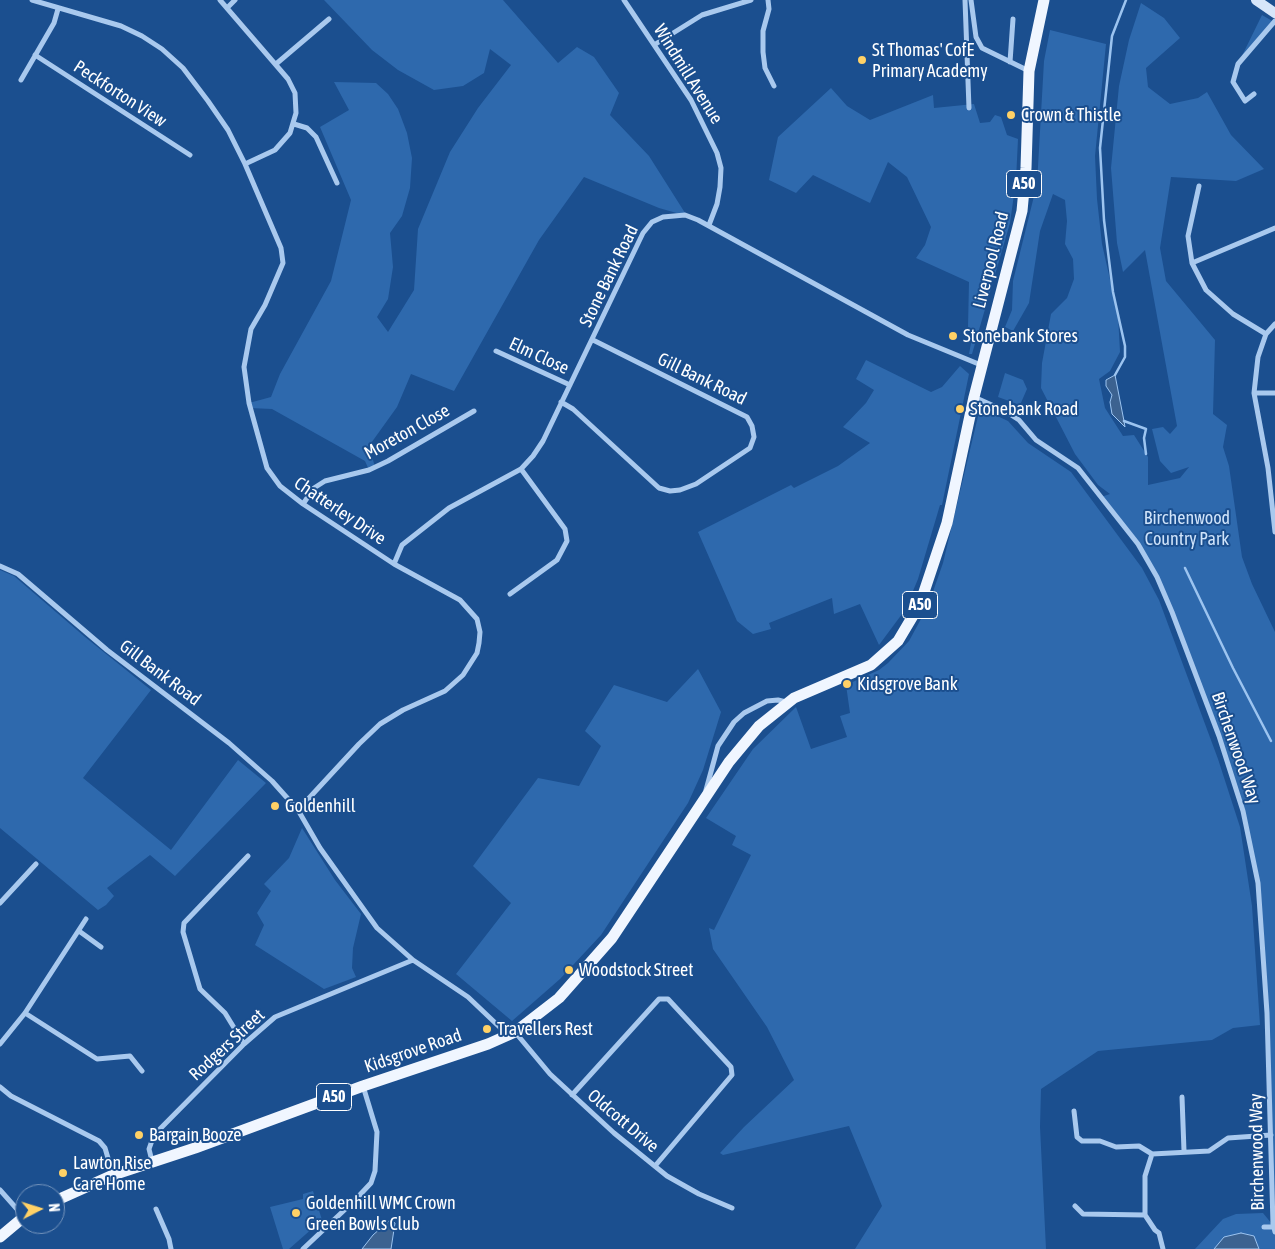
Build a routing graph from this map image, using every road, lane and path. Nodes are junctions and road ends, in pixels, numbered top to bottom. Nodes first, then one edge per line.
1 (32, 0) edge
2 (220, 0) edge
3 (235, 0) edge
4 (624, 0) edge
5 (751, 0) edge
6 (768, 0) edge
7 (965, 0) edge
8 (971, 0) edge
9 (1044, 0) edge
10 (1256, 0) edge
11 (228, 7) junction
12 (58, 9) junction
13 (1275, 13) edge
14 (330, 19) dead end
15 (1013, 19) dead end
16 (1275, 20) edge
17 (654, 45) junction
18 (35, 56) junction
19 (1010, 62) junction
20 (276, 64) junction
21 (1029, 71) junction
22 (20, 80) dead end
23 (774, 86) dead end
24 (1254, 94) dead end
25 (969, 108) dead end
26 (294, 124) junction
27 (190, 155) dead end
28 (246, 164) junction
29 (337, 183) dead end
30 (1199, 186) dead end
31 (709, 225) junction
32 (1275, 228) edge
33 (1192, 263) junction
34 (1275, 324) edge
35 (1266, 334) junction
36 (593, 340) junction
37 (496, 351) dead end
38 (982, 365) junction
39 (570, 385) junction
40 (1254, 393) junction
41 (1275, 393) edge
42 (974, 397) junction
43 (562, 402) junction
44 (474, 411) dead end
45 (1268, 468) junction
46 (1275, 468) edge
47 (521, 469) junction
48 (303, 504) junction
49 (1274, 531) edge
50 (394, 564) junction
51 (0, 566) edge
52 (510, 594) dead end
53 (786, 702) junction
54 (704, 800) junction
55 (298, 810) junction
56 (248, 856) dead end
57 (36, 864) dead end
58 (0, 891) edge
59 (6, 896) junction
60 (0, 903) edge
61 (86, 919) dead end
62 (79, 931) junction
63 (101, 948) dead end
64 (413, 960) junction
65 (25, 1013) junction
66 (512, 1034) junction
67 (0, 1044) edge
68 (244, 1044) junction
69 (142, 1071) dead end
70 (363, 1086) junction
71 (0, 1087) edge
72 (572, 1095) junction
73 (1182, 1097) dead end
74 (1074, 1111) dead end
75 (1271, 1135) junction
76 (1184, 1151) junction
77 (1152, 1154) junction
78 (152, 1162) junction
79 (655, 1166) junction
80 (114, 1175) junction
81 (0, 1190) edge
82 (65, 1197) edge
83 (15, 1206) edge
84 (1075, 1206) dead end
85 (732, 1208) dead end
86 (156, 1210) dead end
87 (1145, 1215) junction
88 (15, 1225) edge
89 (1264, 1227) dead end
90 (1274, 1229) edge
91 (0, 1237) edge
92 (171, 1249) edge
93 (303, 1249) edge
94 (1163, 1249) edge

1 - 12 street, Chatterley Drive
2 - 11 street
3 - 11 street
4 - 17 street, Windmill Avenue
5 - 17 street
6 - 23 street
7 - 25 street
8 - 19 street
9 - 21 main road, Liverpool Road / A50
10 - 13 street
11 - 20 street
12 - 18 street
12 - 28 street, Chatterley Drive
14 - 20 street
15 - 19 street
16 - 24 street
17 - 31 street, Windmill Avenue
18 - 22 street
18 - 27 street, Peckforton View
19 - 21 street
20 - 26 street
21 - 38 main road, Liverpool Road / A50
26 - 28 street
26 - 29 street
28 - 48 street, Chatterley Drive
30 - 33 street
31 - 36 street, Stone Bank Road
31 - 38 street, Stone Bank Road
32 - 33 street
33 - 35 street
34 - 35 street
35 - 40 street
36 - 39 street, Stone Bank Road
36 - 43 street, Gill Bank Road
37 - 39 street, Elm Close
38 - 42 main road, Liverpool Road / A50
39 - 43 street, Stone Bank Road
40 - 41 street
40 - 45 street
42 - 53 main road, Liverpool Road / A50
42 - 75 street, Birchenwood Way
43 - 47 street, Stone Bank Road
44 - 48 street, Moreton Close
45 - 46 street
45 - 49 street
47 - 50 street, Stone Bank Road
47 - 52 street
48 - 50 street, Chatterley Drive
50 - 55 street, Chatterley Drive
51 - 55 street, Gill Bank Road
53 - 54 main road, A50
53 - 54 street
54 - 66 main road, A50
55 - 64 street
56 - 68 street
57 - 59 street
58 - 59 street
59 - 60 street
61 - 62 street
62 - 63 street
62 - 65 street
64 - 66 street
64 - 68 street, Rodgers Street
65 - 67 street
65 - 69 street
66 - 70 main road, Kidsgrove Road / A50
66 - 72 street, Oldcott Drive
68 - 78 street, Rodgers Street
70 - 78 main road, Kidsgrove Road / A50
70 - 93 street
71 - 80 street
72 - 79 street, Oldcott Drive
72 - 79 street
73 - 76 street
74 - 77 street
75 - 76 street
75 - 90 street, Birchenwood Way
76 - 77 street
77 - 87 street
78 - 80 main road, A50
79 - 85 street, Oldcott Drive
80 - 82 main road, A50
81 - 83 street
84 - 87 street
86 - 92 street
87 - 94 street
88 - 91 main road
89 - 90 street, Birchenwood Way

